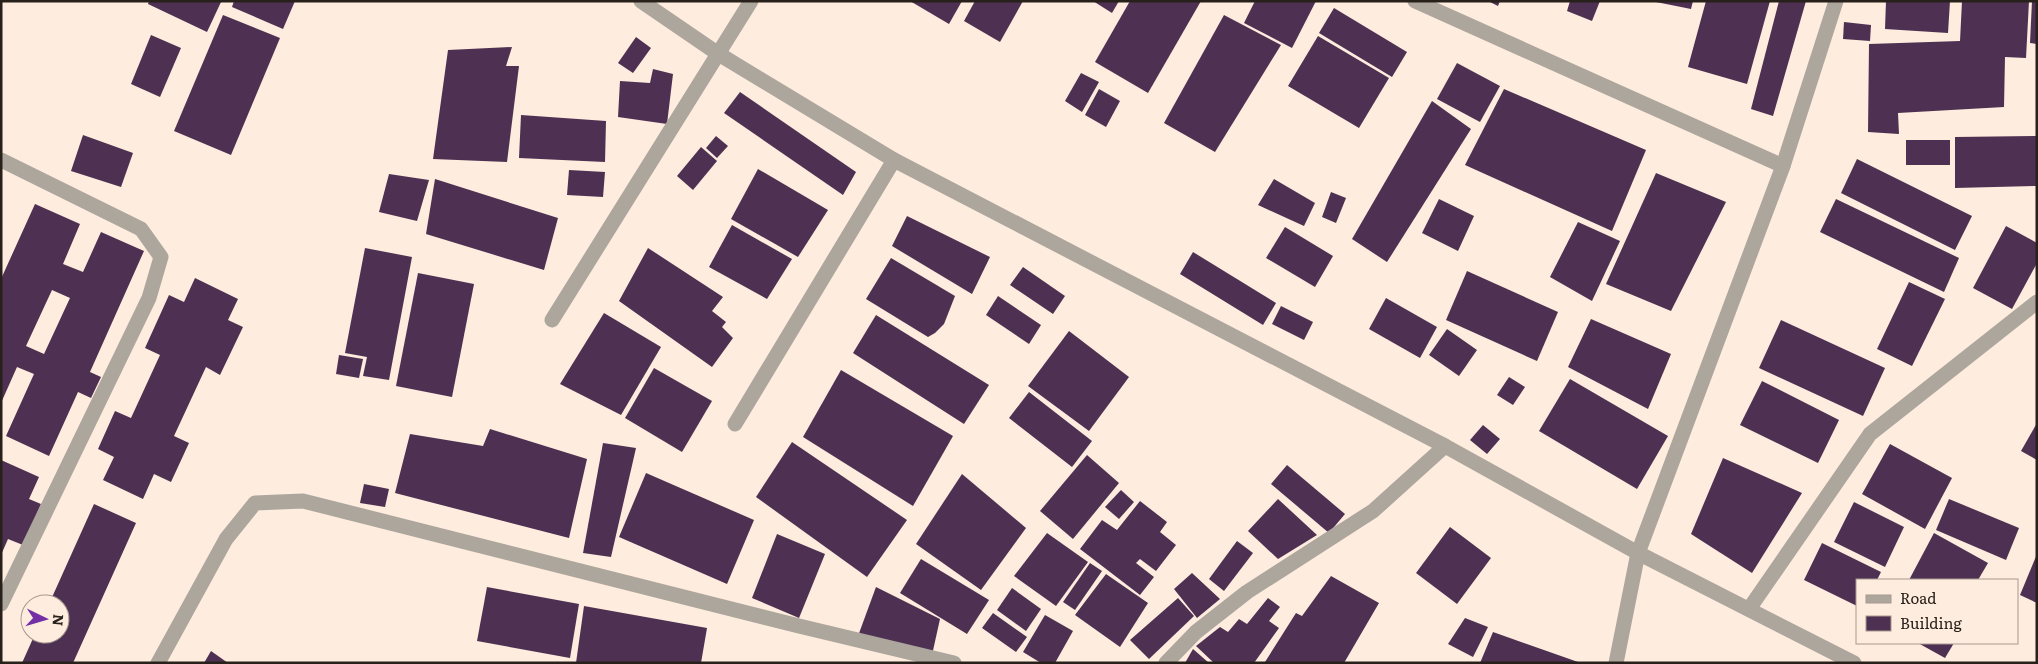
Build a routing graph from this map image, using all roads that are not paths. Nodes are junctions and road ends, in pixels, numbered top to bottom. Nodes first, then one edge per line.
1 (641, 1) edge
2 (751, 1) edge
3 (1415, 1) edge
4 (1836, 1) edge
5 (717, 53) junction
6 (894, 160) junction
7 (2, 164) edge
8 (1783, 166) junction
9 (2037, 302) edge
10 (552, 320) dead end
11 (735, 424) dead end
12 (1446, 446) junction
13 (1638, 553) junction
14 (1, 604) edge
15 (1749, 609) junction
16 (158, 663) edge
17 (954, 663) edge
18 (1166, 663) edge
19 (1616, 663) edge
20 (1854, 663) edge

1 - 5 street
2 - 5 street
3 - 8 street
4 - 8 street
5 - 6 street
5 - 10 street
6 - 11 street
6 - 12 street
7 - 14 street
8 - 13 street
9 - 15 street
12 - 13 street
12 - 18 street
13 - 15 street
13 - 19 street
15 - 20 street
16 - 17 street

